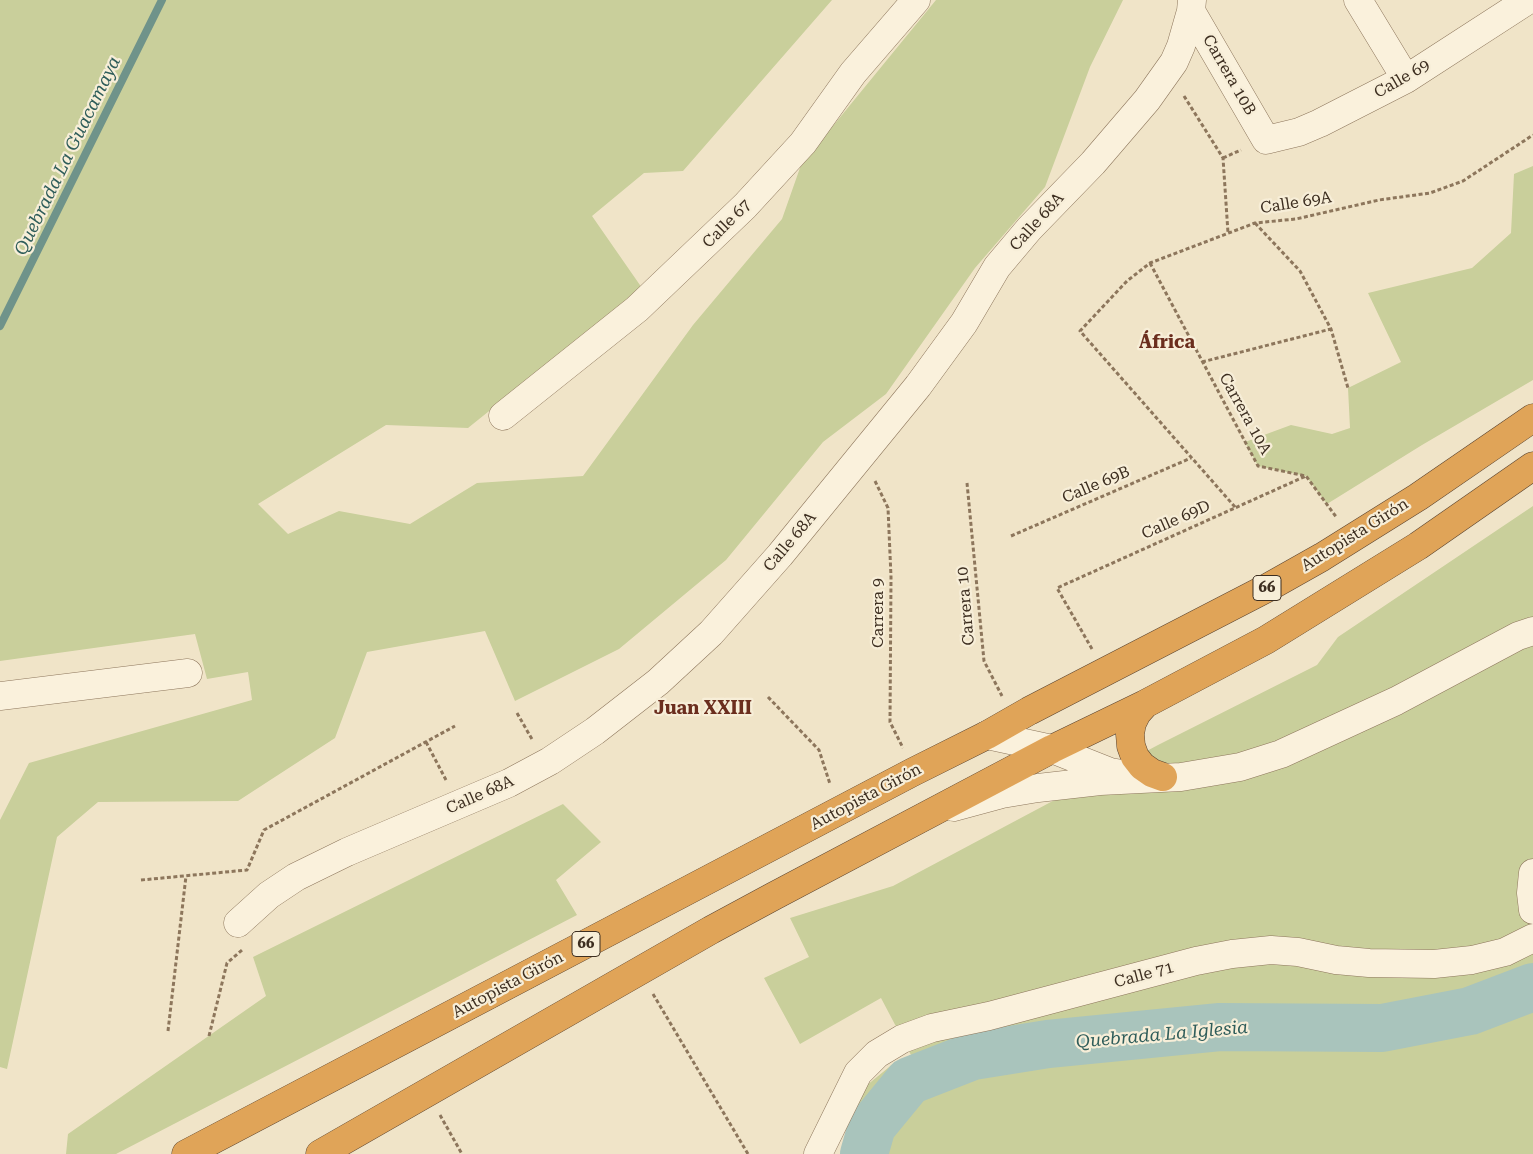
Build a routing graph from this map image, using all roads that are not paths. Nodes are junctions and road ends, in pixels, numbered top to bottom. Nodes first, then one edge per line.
1 (916, 0) edge
2 (1358, 0) edge
3 (1528, 0) edge
4 (1192, 5) edge
5 (1406, 79) junction
6 (1266, 140) joint
7 (503, 416) dead end
8 (1533, 418) edge
9 (1533, 466) edge
10 (1533, 631) edge
11 (188, 674) dead end
12 (0, 696) edge
13 (1145, 704) junction
14 (987, 735) junction
15 (1052, 749) junction
16 (1163, 777) junction
17 (932, 813) junction
18 (1533, 873) edge
19 (1533, 910) edge
20 (238, 923) road end
21 (1533, 938) edge
22 (186, 1154) edge
23 (320, 1154) edge
24 (818, 1154) edge

1 - 7 street, Calle 67
2 - 5 street
3 - 5 street, Calle 69
4 - 6 street, Carrera 10B
4 - 20 street, Calle 68A
5 - 6 street, Calle 69
8 - 14 highway, Autopista Girón / 66
9 - 13 highway
10 - 16 street
11 - 12 street
13 - 15 highway
13 - 16 highway
14 - 15 street
14 - 22 highway, Autopista Girón / 66
15 - 16 street
15 - 17 highway
16 - 17 street
17 - 23 highway
18 - 19 street
21 - 24 street, Calle 71

